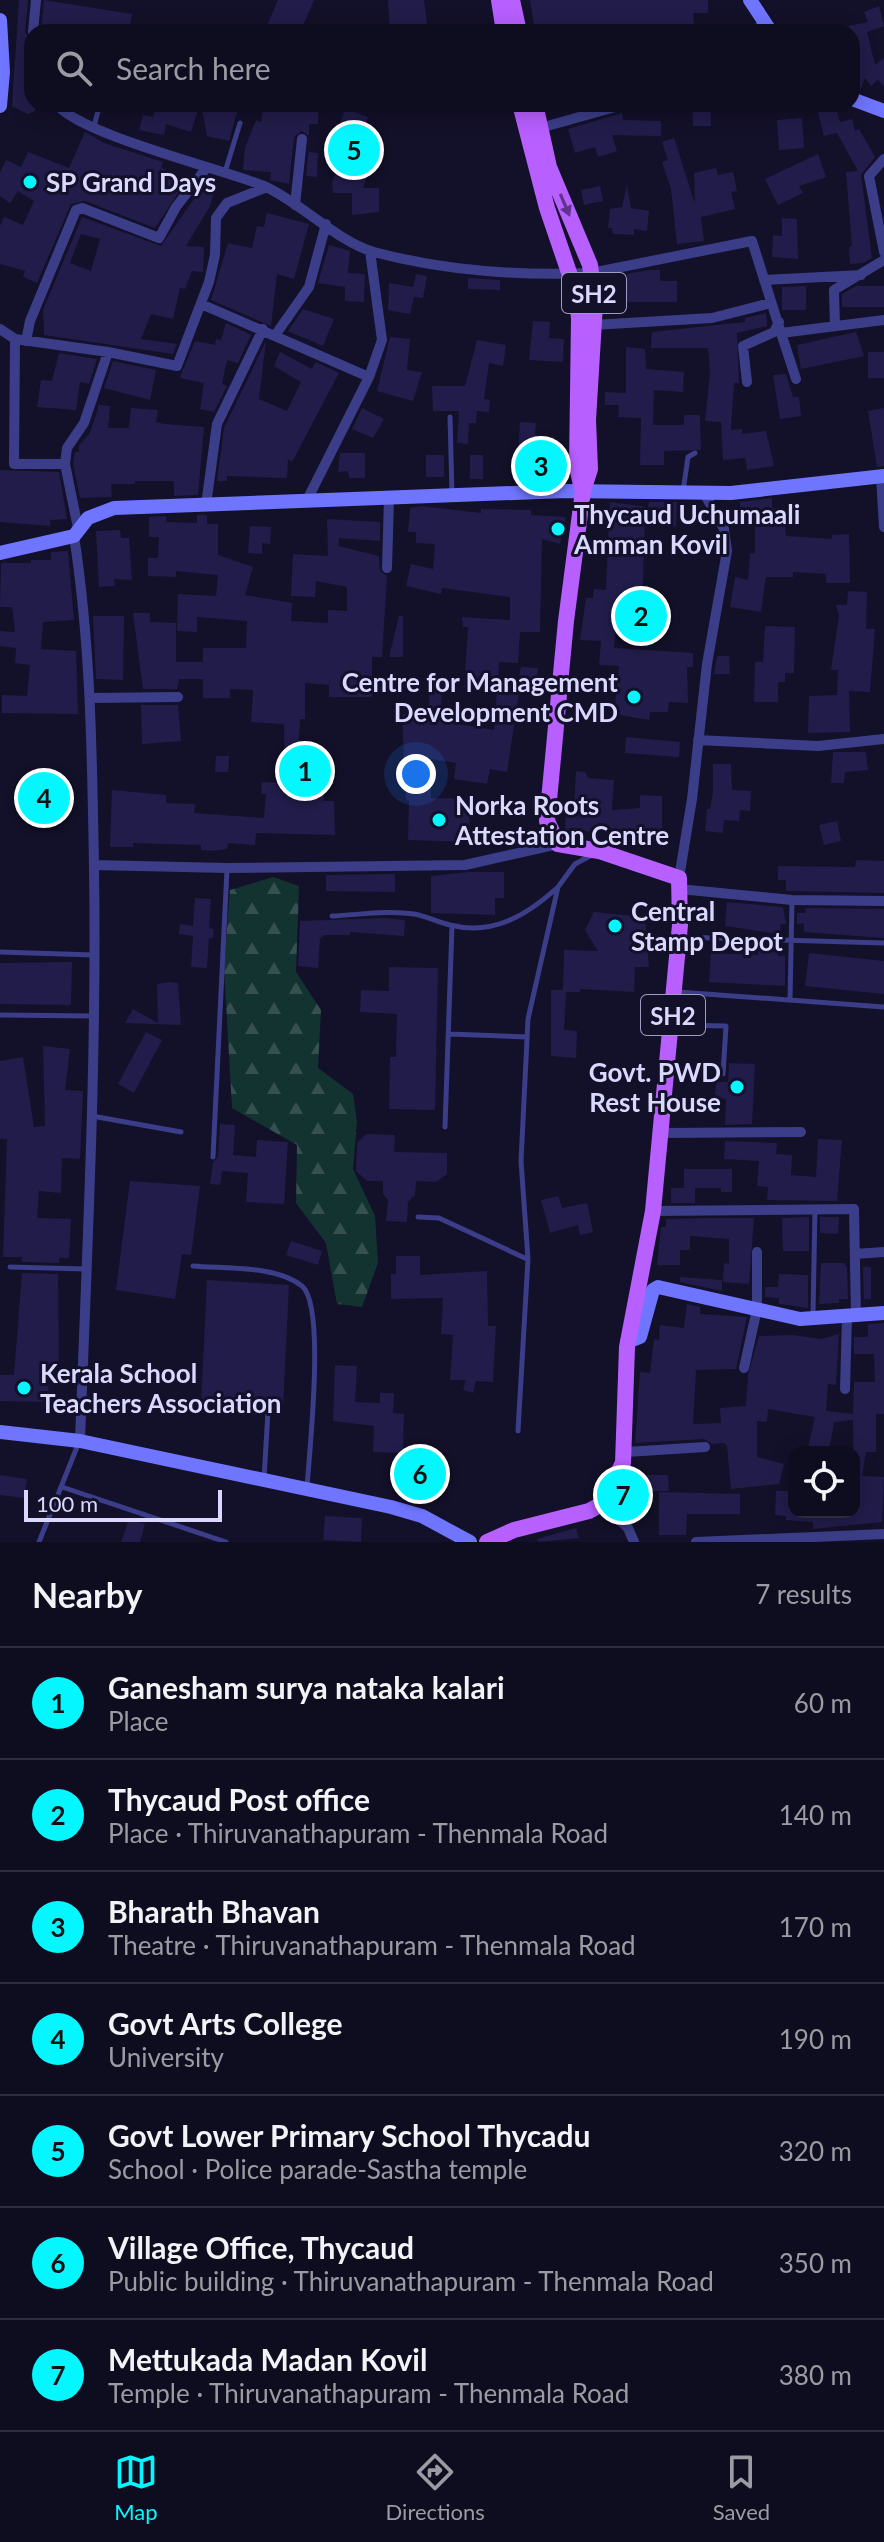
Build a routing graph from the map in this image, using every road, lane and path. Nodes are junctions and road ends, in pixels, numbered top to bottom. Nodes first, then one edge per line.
1 (36, 0) edge
2 (499, 0) edge
3 (512, 0) edge
4 (750, 0) edge
5 (0, 20) edge
6 (34, 24) edge
7 (503, 24) edge
8 (517, 24) edge
9 (765, 24) edge
10 (860, 102) edge
11 (0, 106) edge
12 (884, 111) edge
13 (70, 112) edge
14 (98, 112) edge
15 (522, 112) edge
16 (537, 112) edge
17 (597, 112) edge
18 (240, 123) dead end
19 (94, 126) junction
20 (540, 128) junction
21 (302, 139) dead end
22 (884, 159) edge
23 (207, 167) junction
24 (225, 173) junction
25 (267, 187) junction
26 (295, 205) junction
27 (326, 224) junction
28 (370, 251) junction
29 (884, 252) edge
30 (884, 260) edge
31 (591, 273) junction
32 (570, 274) junction
33 (861, 275) junction
34 (764, 280) junction
35 (771, 303) junction
36 (201, 304) junction
37 (884, 320) edge
38 (593, 325) junction
39 (835, 326) junction
40 (780, 328) junction
41 (0, 329) edge
42 (263, 329) junction
43 (276, 334) junction
44 (21, 340) junction
45 (108, 352) junction
46 (369, 377) junction
47 (796, 379) dead end
48 (747, 382) dead end
49 (450, 417) dead end
50 (13, 429) junction
51 (0, 430) edge
52 (695, 453) dead end
53 (65, 464) junction
54 (883, 476) edge
55 (583, 491) junction
56 (683, 492) junction
57 (704, 493) junction
58 (452, 495) junction
59 (389, 498) junction
60 (307, 500) junction
61 (206, 505) junction
62 (884, 527) edge
63 (76, 532) junction
64 (0, 553) edge
65 (387, 568) dead end
66 (178, 697) dead end
67 (91, 698) junction
68 (884, 739) edge
69 (698, 740) junction
70 (558, 844) junction
71 (599, 851) junction
72 (94, 865) junction
73 (227, 868) junction
74 (679, 884) junction
75 (558, 887) junction
76 (792, 900) junction
77 (884, 901) edge
78 (332, 916) dead end
79 (452, 926) junction
80 (679, 937) junction
81 (791, 940) junction
82 (884, 943) edge
83 (0, 952) edge
84 (95, 956) junction
85 (675, 992) junction
86 (790, 1000) junction
87 (884, 1007) edge
88 (0, 1015) edge
89 (93, 1016) junction
90 (672, 1025) junction
91 (448, 1034) junction
92 (527, 1037) junction
93 (723, 1074) dead end
94 (91, 1115) junction
95 (445, 1127) dead end
96 (181, 1132) dead end
97 (801, 1132) dead end
98 (661, 1133) junction
99 (213, 1157) dead end
100 (815, 1209) junction
101 (653, 1211) junction
102 (418, 1217) dead end
103 (757, 1252) dead end
104 (884, 1252) edge
105 (855, 1254) junction
106 (528, 1259) junction
107 (193, 1266) dead end
108 (10, 1267) dead end
109 (86, 1269) junction
110 (757, 1309) junction
111 (884, 1313) edge
112 (852, 1317) junction
113 (813, 1319) junction
114 (627, 1342) junction
115 (744, 1368) dead end
116 (845, 1389) dead end
117 (268, 1411) dead end
118 (518, 1431) dead end
119 (0, 1432) edge
120 (80, 1441) junction
121 (705, 1447) dead end
122 (626, 1452) junction
123 (264, 1480) junction
124 (62, 1487) junction
125 (307, 1489) junction
126 (602, 1504) junction
127 (878, 1537) edge
128 (39, 1542) edge
129 (226, 1542) edge
130 (470, 1542) edge
131 (487, 1542) edge
132 (634, 1542) edge
133 (696, 1542) edge

1 - 6 street
2 - 7 main road
3 - 8 main road
4 - 9 street
5 - 11 street
10 - 12 street
13 - 19 street
14 - 19 lane
15 - 32 main road
16 - 20 main road, SH2
17 - 20 street
18 - 24 lane
19 - 23 street
20 -> 31 main road, SH2
21 - 26 street
22 - 29 street
23 - 24 street
23 - 44 street
24 - 25 street
25 - 26 street
25 - 36 street
26 - 27 street
27 - 28 street
27 - 43 street
28 - 32 street
28 - 46 street
30 - 33 street
31 - 32 street
31 - 34 street
31 - 38 main road, SH2
32 - 55 main road
33 - 34 street
33 - 39 street
34 - 35 street
35 - 38 street
35 - 40 street
36 - 42 street
36 - 45 street
37 - 39 street
38 - 55 main road, SH2
39 - 40 street
40 - 47 street
40 - 48 street
41 - 44 street
42 - 43 street
42 - 61 street
43 - 46 street
44 - 45 street
44 - 50 street
45 - 53 street
46 - 60 street
49 - 58 lane
50 - 51 street
50 - 53 street
52 - 56 lane
53 - 63 street
54 - 57 street
54 - 62 street
55 - 56 street
55 - 58 street
55 - 70 main road, SH2
56 - 57 street
57 - 69 street
58 - 59 street
59 - 60 street
59 - 65 street
60 - 61 street
61 - 63 street
63 - 64 street
63 - 67 street
66 - 67 street
67 - 72 street
68 - 69 street
69 - 74 street
70 - 71 main road
70 - 73 street
71 - 74 main road
71 - 75 lane
72 - 73 street
72 - 84 street
73 - 99 lane
74 - 76 street
74 - 80 main road, SH2
75 - 79 lane
75 - 92 lane
76 - 77 street
76 - 81 lane
78 - 79 lane
79 - 91 lane
80 - 81 lane
80 - 85 main road, SH2
81 - 82 lane
81 - 86 lane
83 - 84 lane
84 - 89 street
85 - 86 lane
85 - 90 main road, SH2
86 - 87 lane
88 - 89 lane
89 - 94 street
90 - 93 lane
90 - 98 main road, SH2
91 - 92 lane
91 - 95 lane
92 - 106 lane
94 - 96 lane
94 - 109 street
97 - 98 street
98 - 101 main road, SH2
100 - 101 street
100 - 105 street
100 - 113 lane
101 - 114 main road, SH2
102 - 106 lane
103 - 110 street
104 - 105 street
105 - 112 street
106 - 118 lane
107 - 125 lane
108 - 109 lane
109 - 120 street
110 - 113 street
110 - 114 street
110 - 115 street
111 - 112 street
112 - 113 street
112 - 116 street
114 - 122 main road, SH2
117 - 123 lane
119 - 120 street
120 - 123 street
120 - 124 lane
121 - 122 street
122 - 126 main road, SH2
123 - 125 street
124 - 128 lane
124 - 129 lane
125 - 130 street
126 - 131 main road
126 - 132 street
127 - 133 street

